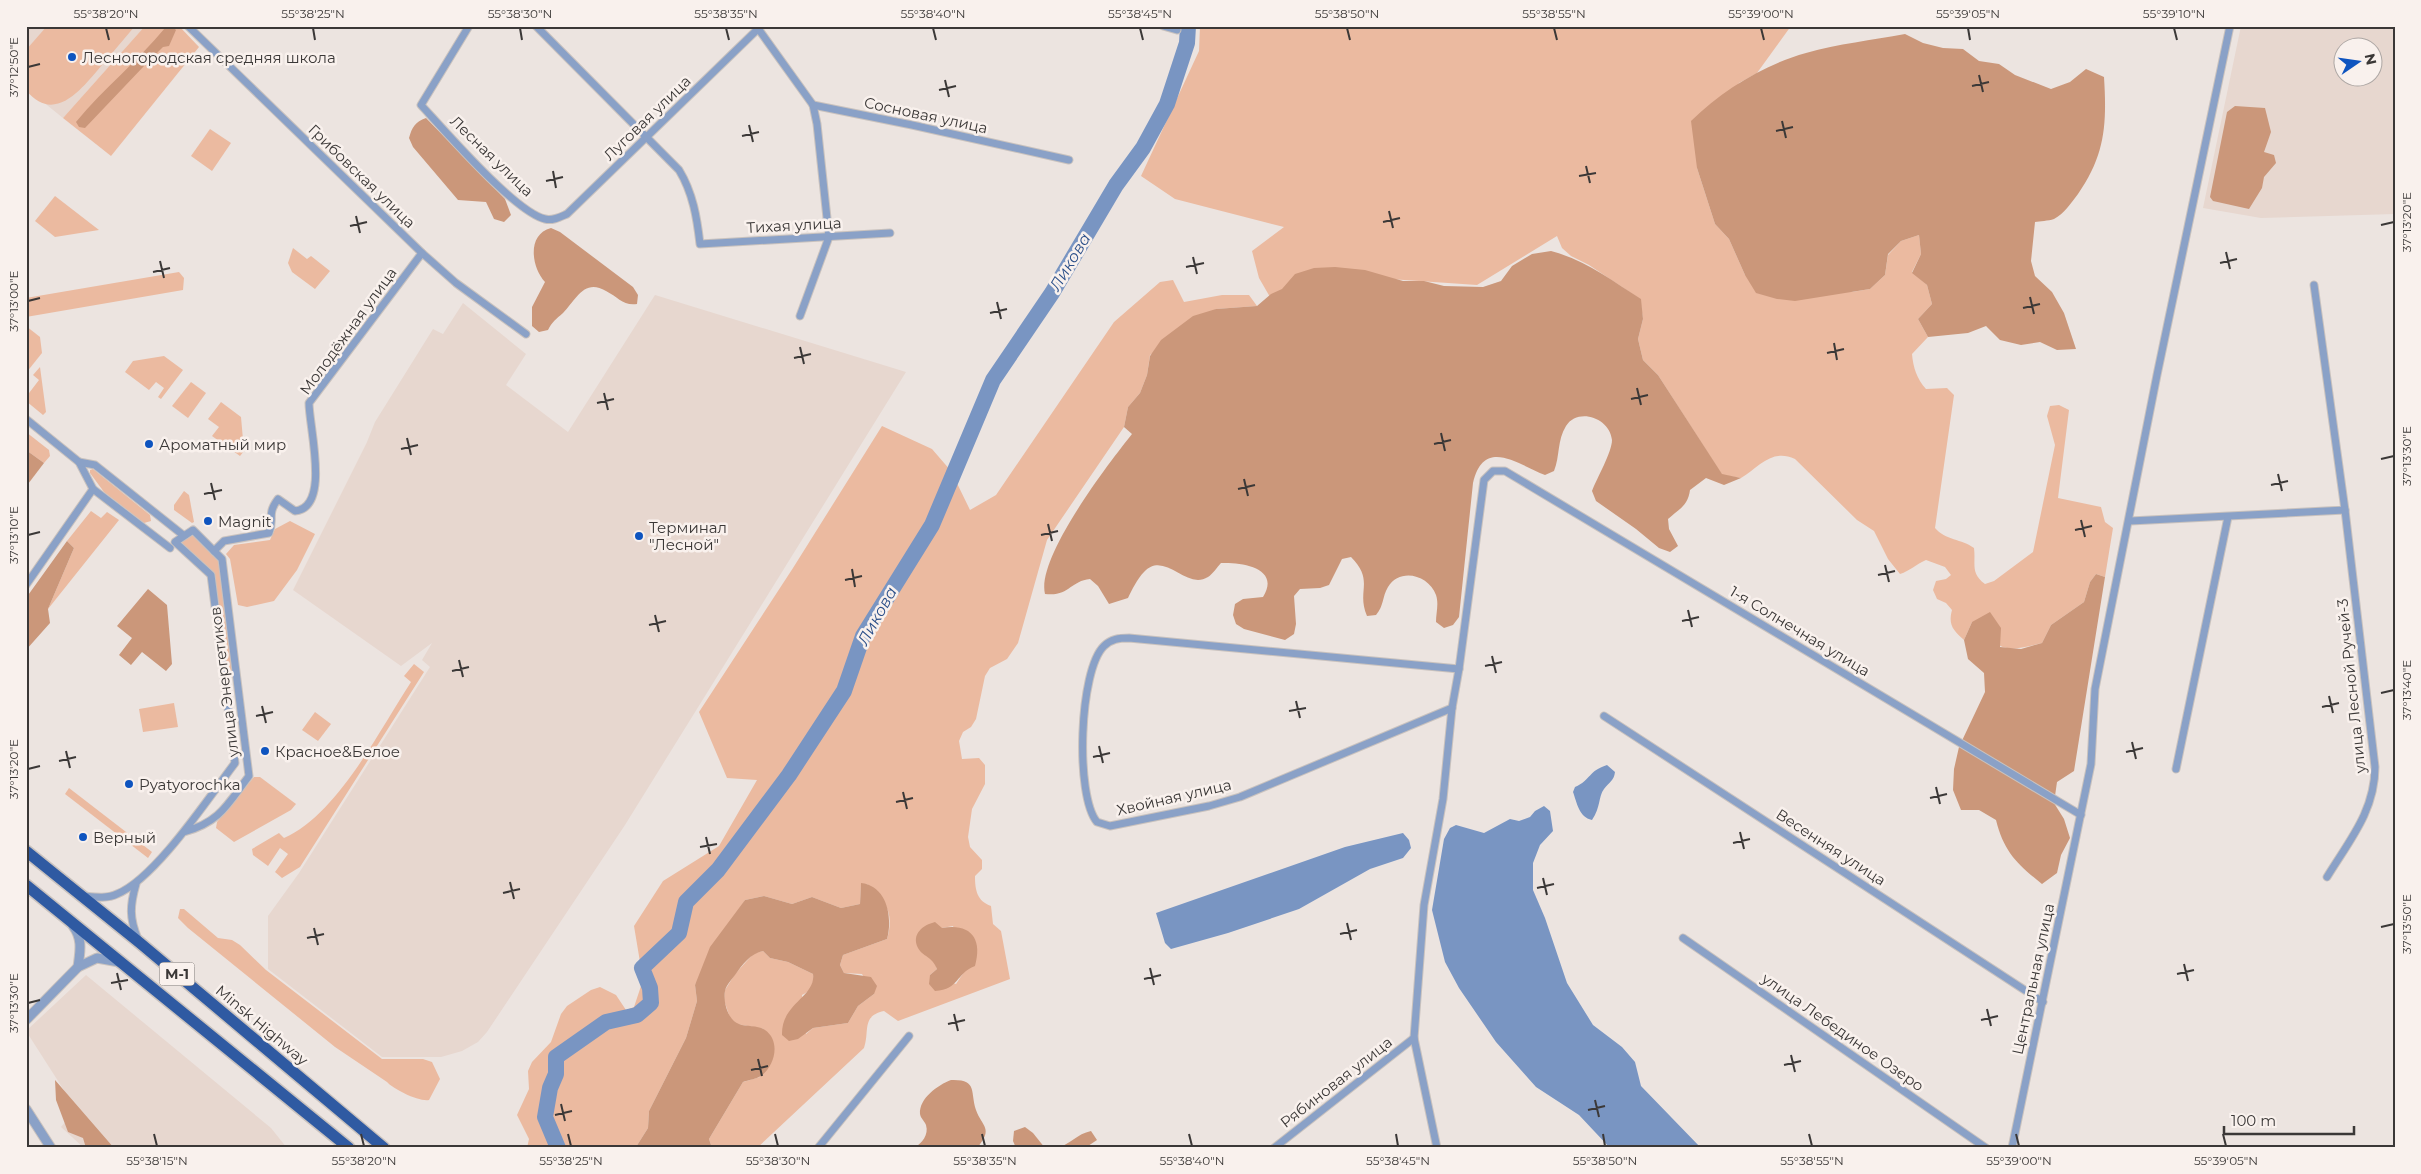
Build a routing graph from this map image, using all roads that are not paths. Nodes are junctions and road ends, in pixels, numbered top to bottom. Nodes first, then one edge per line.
1 (188, 26) edge
2 (469, 26) edge
3 (536, 26) edge
4 (1164, 26) edge
5 (2230, 26) edge
6 (759, 27) edge
7 (1177, 30) dead end
8 (813, 106) junction
9 (648, 137) junction
10 (1069, 160) dead end
11 (547, 220) joint
12 (890, 233) dead end
13 (829, 237) junction
14 (422, 253) junction
15 (2314, 285) dead end
16 (800, 316) dead end
17 (526, 334) dead end
18 (26, 419) edge
19 (79, 462) junction
20 (93, 489) junction
21 (2345, 510) junction
22 (2228, 517) junction
23 (2130, 521) junction
24 (183, 534) junction
25 (172, 545) junction
26 (214, 551) junction
27 (26, 585) edge
28 (1459, 669) junction
29 (1452, 708) junction
30 (1604, 716) dead end
31 (2176, 769) dead end
32 (2081, 815) junction
33 (184, 832) junction
34 (26, 851) edge
35 (2327, 877) dead end
36 (136, 884) junction
37 (26, 885) edge
38 (82, 896) junction
39 (65, 916) junction
40 (1683, 938) dead end
41 (140, 943) junction
42 (126, 965) junction
43 (78, 967) junction
44 (2042, 1002) junction
45 (26, 1020) edge
46 (908, 1036) dead end
47 (1414, 1038) junction
48 (26, 1109) edge
49 (364, 1131) junction
50 (348, 1147) edge
51 (51, 1148) edge
52 (384, 1148) edge
53 (390, 1148) edge
54 (818, 1148) edge
55 (1274, 1148) edge
56 (1438, 1148) edge
57 (1986, 1148) edge
58 (2012, 1148) edge

1 - 14 street, Грибовская улица
2 - 11 street, Лесная улица
3 - 9 street
4 - 7 street
5 - 23 street, Центральная улица
6 - 8 street
6 - 9 street, Луговая улица
8 - 10 street, Сосновая улица
8 - 13 street
9 - 11 street, Луговая улица
9 - 13 street, Тихая улица
12 - 13 street, Тихая улица
13 - 16 street
14 - 17 street, Грибовская улица
14 - 26 street, Молодёжная улица
15 - 21 street, улица Лесной Ручей-3
18 - 19 street
19 - 20 street
19 - 24 street
20 - 25 street
20 - 27 street
21 - 22 street
21 - 35 street, улица Лесной Ручей-3
22 - 23 street
22 - 31 street
23 - 32 street, Центральная улица
24 - 25 street
24 - 26 street, улица Энергетиков
25 - 33 street
26 - 33 street, улица Энергетиков
28 - 29 street
28 - 29 street, Хвойная улица
28 - 32 street, 1-я Солнечная улица
29 - 47 street
30 - 44 street, Весенняя улица
32 - 44 street, Центральная улица
33 - 36 street
34 - 38 highway, Minsk Highway / М-1
36 - 38 street
36 - 41 street
37 - 39 highway, М-1
38 - 41 highway, Minsk Highway / М-1
39 - 42 highway, М-1
39 - 43 street
40 - 57 street, улица Лебединое Озеро
41 - 49 highway, Minsk Highway / М-1
42 - 43 street
42 - 50 highway, М-1
43 - 45 street
44 - 58 street, Центральная улица
46 - 54 street
47 - 55 street, Рябиновая улица
47 - 56 street
48 - 51 street
49 - 52 highway, Minsk Highway / М-1
49 - 53 street

